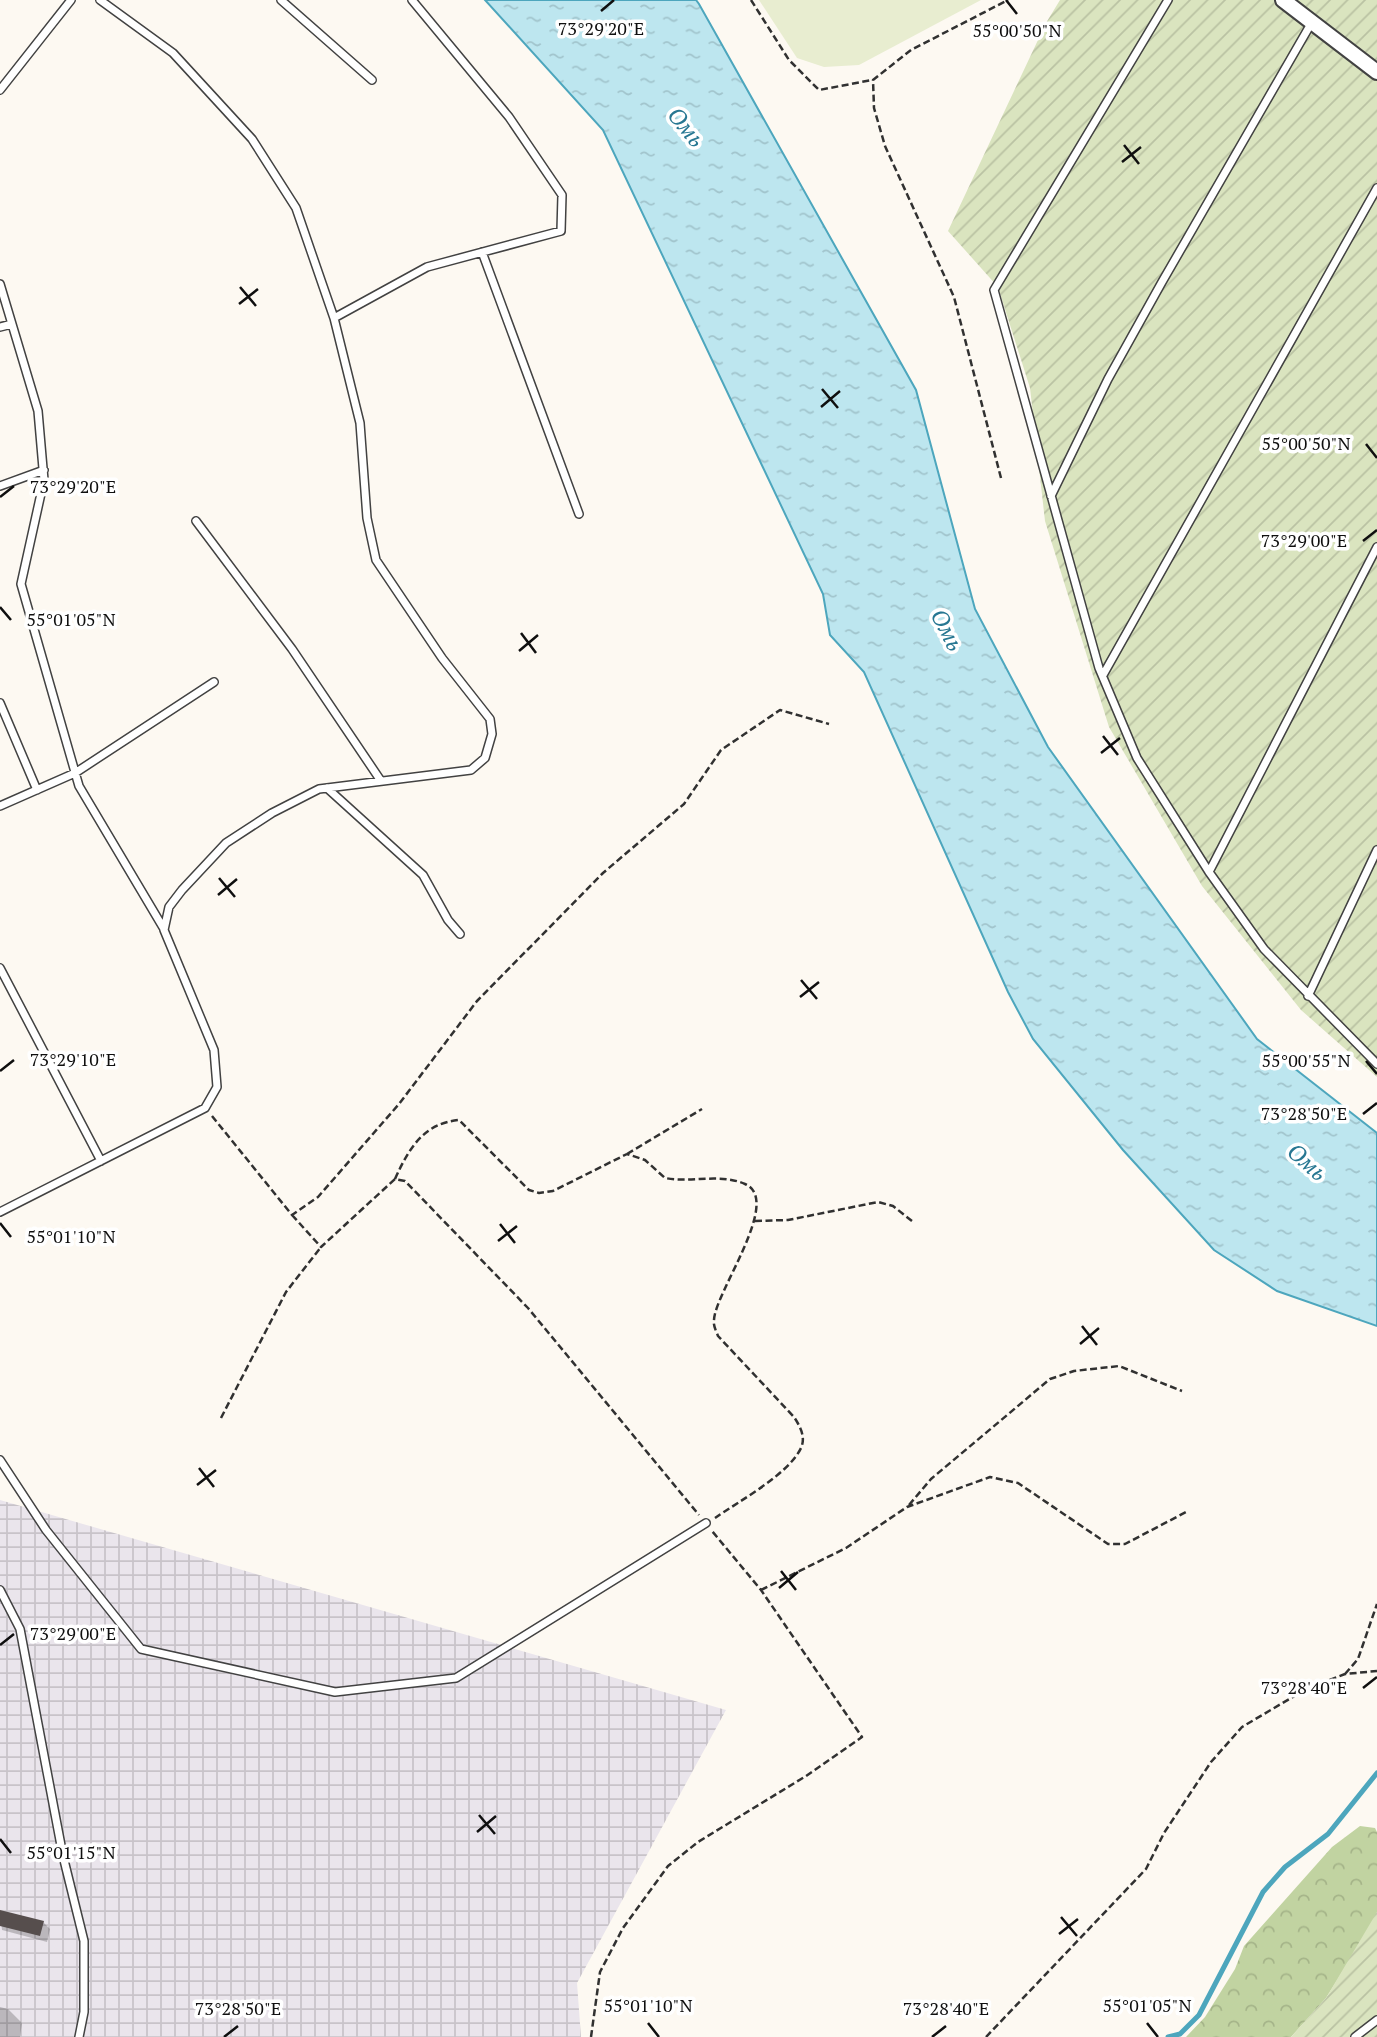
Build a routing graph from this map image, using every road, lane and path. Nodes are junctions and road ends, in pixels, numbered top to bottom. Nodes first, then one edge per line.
1 (71, 0) edge
2 (100, 0) edge
3 (281, 0) edge
4 (412, 0) edge
5 (751, 0) edge
6 (1009, 0) edge
7 (1168, 0) edge
8 (1283, 0) edge
9 (1313, 21) junction
10 (1377, 72) edge
11 (873, 79) junction
12 (372, 80) dead end
13 (0, 90) edge
14 (1377, 188) edge
15 (482, 252) junction
16 (0, 284) edge
17 (334, 318) junction
18 (12, 324) junction
19 (0, 327) edge
20 (44, 470) junction
21 (1001, 478) dead end
22 (0, 486) edge
23 (1051, 496) junction
24 (579, 514) dead end
25 (196, 521) dead end
26 (1377, 547) edge
27 (1103, 675) junction
28 (214, 682) dead end
29 (0, 703) edge
30 (829, 724) dead end
31 (75, 773) junction
32 (382, 781) junction
33 (327, 788) junction
34 (37, 790) junction
35 (0, 806) edge
36 (1377, 850) edge
37 (1209, 872) junction
38 (164, 930) junction
39 (460, 934) dead end
40 (0, 968) edge
41 (1308, 996) junction
42 (1377, 1064) edge
43 (205, 1108) junction
44 (702, 1109) dead end
45 (627, 1154) junction
46 (101, 1161) junction
47 (395, 1179) junction
48 (0, 1212) edge
49 (292, 1215) junction
50 (754, 1221) junction
51 (912, 1221) dead end
52 (321, 1247) junction
53 (1182, 1391) dead end
54 (221, 1418) dead end
55 (0, 1460) edge
56 (907, 1507) junction
57 (1188, 1511) dead end
58 (706, 1524) junction
59 (0, 1590) edge
60 (761, 1590) junction
61 (1377, 1604) edge
62 (1377, 1671) edge
63 (1345, 1674) junction
64 (1377, 2020) edge
65 (79, 2037) edge
66 (591, 2037) edge
67 (986, 2037) edge
68 (1355, 2037) edge

1 - 13 lane
2 - 17 lane
3 - 12 lane
4 - 15 lane
5 - 11 path
6 - 11 path
7 - 23 lane
8 - 9 street
9 - 10 street
9 - 23 lane
11 - 21 path
14 - 27 lane
15 - 17 lane
15 - 24 lane
16 - 18 lane
17 - 32 lane
18 - 19 lane
18 - 20 lane
20 - 22 lane
20 - 31 lane
23 - 27 lane
25 - 32 lane
26 - 37 lane
27 - 37 lane
28 - 31 lane
29 - 34 lane
30 - 49 path
31 - 34 lane
31 - 38 lane
32 - 33 lane
33 - 38 lane
33 - 39 lane
34 - 35 lane
36 - 41 lane
37 - 41 lane
38 - 43 lane
40 - 46 lane
41 - 42 lane
43 - 46 lane
43 - 49 path
44 - 45 path
45 - 47 path
45 - 50 path
46 - 48 lane
47 - 52 path
47 - 58 path
49 - 52 path
50 - 51 path
50 - 58 path
52 - 54 path
53 - 56 path
55 - 58 lane
56 - 57 path
56 - 60 path
58 - 60 path
59 - 65 lane
60 - 66 path
61 - 63 path
62 - 63 path
63 - 67 path
64 - 68 lane

